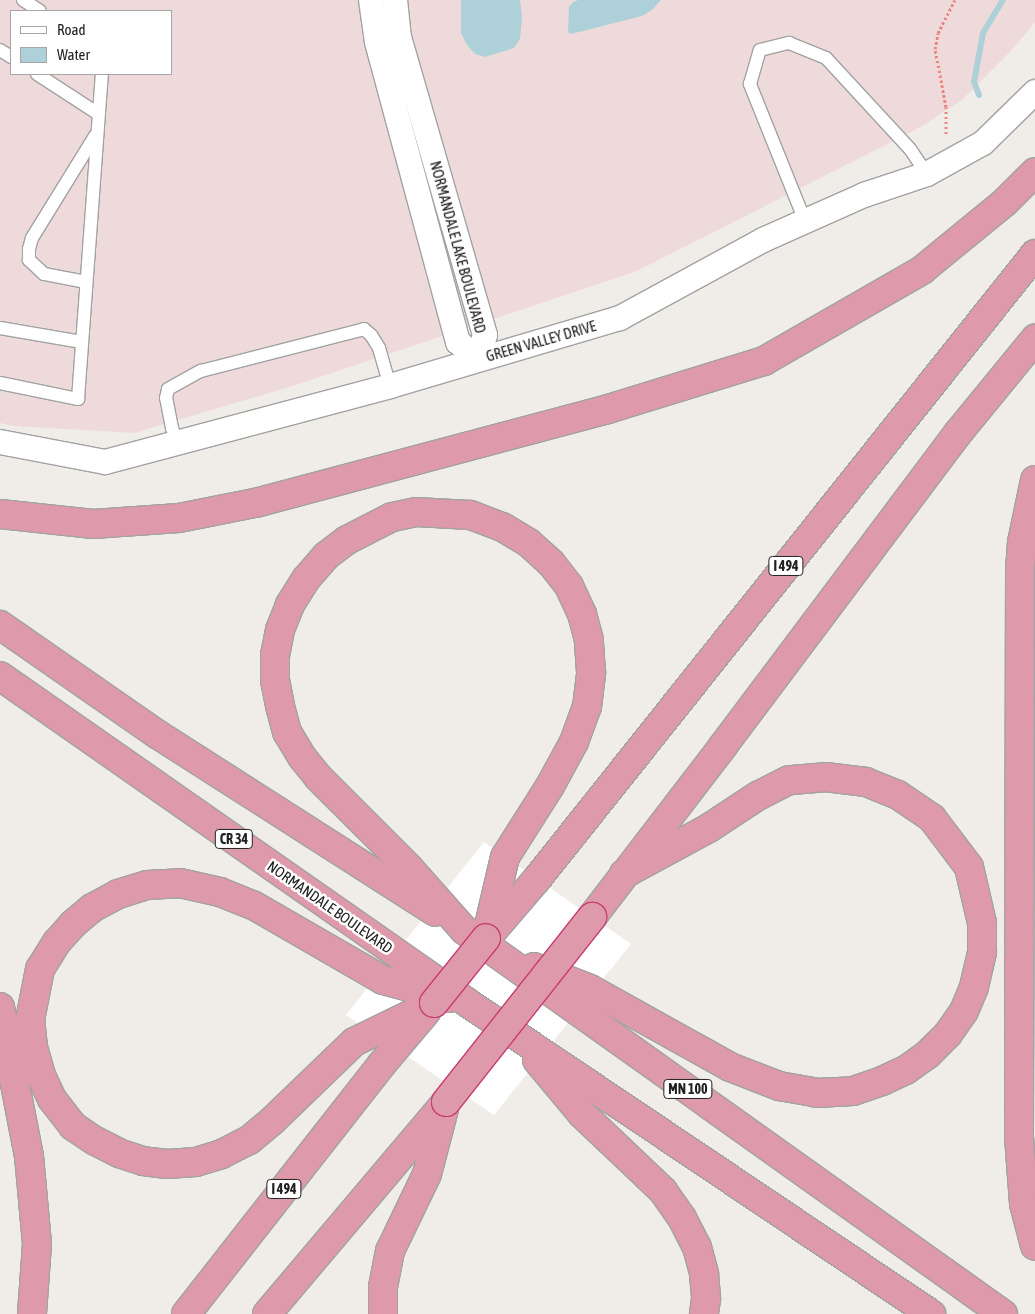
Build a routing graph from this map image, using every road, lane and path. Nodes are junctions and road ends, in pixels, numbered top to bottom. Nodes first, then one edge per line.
1 (23, 0) edge
2 (371, 0) edge
3 (395, 0) edge
4 (955, 0) edge
5 (38, 10) edge
6 (39, 75) edge
7 (102, 75) edge
8 (1035, 92) edge
9 (97, 112) junction
10 (96, 134) junction
11 (946, 134) dead end
12 (1035, 172) edge
13 (927, 174) junction
14 (805, 221) junction
15 (1035, 254) edge
16 (86, 282) junction
17 (0, 328) edge
18 (1035, 339) edge
19 (82, 342) junction
20 (478, 359) junction
21 (0, 383) edge
22 (390, 386) junction
23 (0, 442) edge
24 (178, 443) junction
25 (1035, 480) edge
26 (0, 514) edge
27 (0, 625) edge
28 (0, 676) edge
29 (624, 874) junction
30 (482, 940) junction
31 (434, 1003) junction
32 (468, 1003) junction
33 (0, 1007) edge
34 (514, 1032) junction
35 (446, 1102) junction
36 (1035, 1246) edge
37 (32, 1314) edge
38 (186, 1314) edge
39 (267, 1314) edge
40 (383, 1314) edge
41 (704, 1314) edge
42 (931, 1314) edge
43 (1003, 1314) edge

1 - 5 lane
2 - 20 street, NORMANDALE LAKE BOULEVARD
3 - 20 street, NORMANDALE LAKE BOULEVARD
4 - 11 path
6 - 9 lane
7 - 9 lane
8 - 13 street, GREEN VALLEY DRIVE
9 - 10 lane
10 - 16 lane
10 - 16 lane
12 - 26 highway
13 - 14 street, GREEN VALLEY DRIVE
13 - 14 lane
14 - 20 street, GREEN VALLEY DRIVE
15 - 30 highway, I 494
16 - 19 lane
17 - 19 lane
18 - 29 highway
19 - 21 lane
20 - 22 street, GREEN VALLEY DRIVE
22 - 24 street, GREEN VALLEY DRIVE
22 - 24 lane
23 - 24 street, GREEN VALLEY DRIVE
25 - 36 highway
27 - 30 highway
28 - 32 highway, NORMANDALE BOULEVARD / CR 34
29 - 30 highway
29 - 35 highway, bridge
30 - 30 highway
30 - 31 highway, I 494, bridge
30 - 43 highway, MN 100
31 - 32 highway
31 - 38 highway, I 494
32 - 34 highway, NORMANDALE BOULEVARD / CR 34
33 - 37 highway
34 - 41 highway
34 - 42 highway, NORMANDALE BOULEVARD
35 - 39 highway
35 - 40 highway

